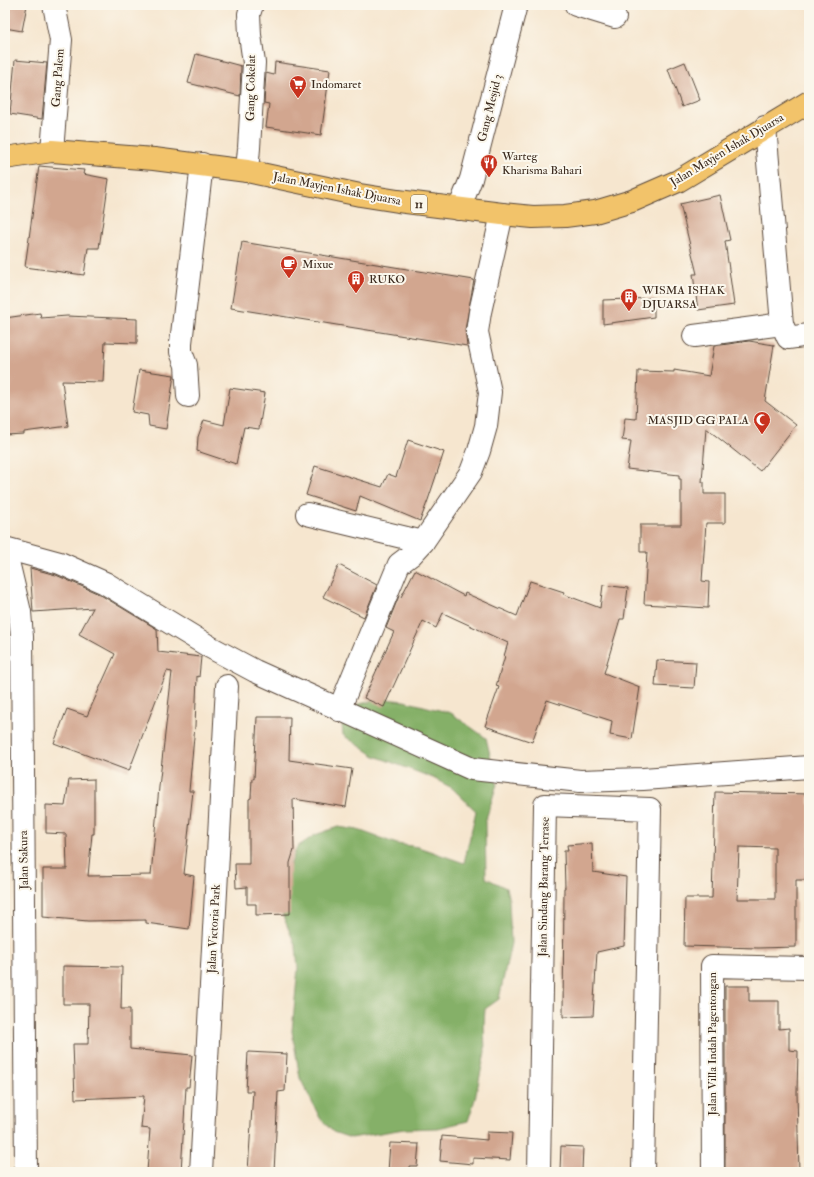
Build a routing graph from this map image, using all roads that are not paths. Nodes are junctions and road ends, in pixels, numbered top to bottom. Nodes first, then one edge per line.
1 (54, 5) edge
2 (252, 5) edge
3 (516, 5) edge
4 (576, 5) edge
5 (615, 17) dead end
6 (809, 102) edge
7 (766, 127) junction
8 (52, 151) junction
9 (5, 158) edge
10 (202, 164) junction
11 (247, 171) junction
12 (460, 209) junction
13 (502, 214) junction
14 (782, 324) junction
15 (809, 335) edge
16 (694, 336) dead end
17 (188, 396) dead end
18 (307, 514) dead end
19 (422, 542) junction
20 (5, 549) edge
21 (10, 594) edge
22 (227, 686) dead end
23 (339, 710) junction
24 (809, 767) edge
25 (809, 968) edge
26 (26, 1172) edge
27 (200, 1172) edge
28 (539, 1172) edge
29 (643, 1172) edge
30 (713, 1172) edge

1 - 8 street, Gang Palem
2 - 11 street, Gang Cokelat
3 - 12 street, Gang Mesjid 3
4 - 5 street
6 - 7 main road, Jalan Mayjen Ishak Djuarsa / 11
7 - 13 main road, Jalan Mayjen Ishak Djuarsa / 11
7 - 14 street
8 - 9 main road, Jalan Mayjen Ishak Djuarsa / 11
8 - 10 main road, Jalan Mayjen Ishak Djuarsa / 11
10 - 11 main road, Jalan Mayjen Ishak Djuarsa / 11
10 - 17 street
11 - 12 main road, Jalan Mayjen Ishak Djuarsa / 11
12 - 13 main road, Jalan Mayjen Ishak Djuarsa / 11
13 - 19 street
14 - 15 street
14 - 16 street
18 - 19 street
19 - 23 street
20 - 21 street, Jalan Sakura
20 - 23 street
21 - 26 street, Jalan Sakura
22 - 27 street, Jalan Victoria Park
23 - 24 street
25 - 30 street, Jalan Villa Indah Pagentongan
28 - 29 street, Jalan Sindang Barang Terrase

